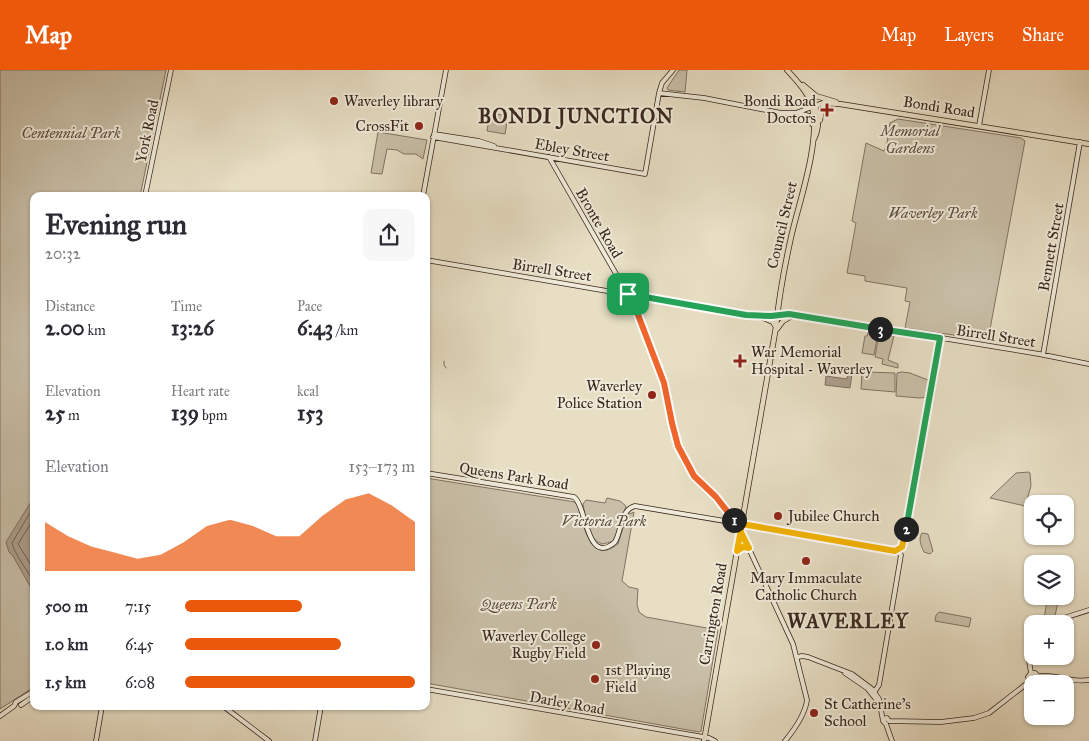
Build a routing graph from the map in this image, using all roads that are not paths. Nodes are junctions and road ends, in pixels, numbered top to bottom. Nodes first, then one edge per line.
1 (171, 70) edge
2 (446, 70) edge
3 (673, 70) edge
4 (787, 70) edge
5 (988, 70) edge
6 (801, 84) junction
7 (659, 93) junction
8 (826, 103) junction
9 (840, 104) junction
10 (814, 105) junction
11 (798, 113) junction
12 (979, 126) junction
13 (815, 130) junction
14 (433, 135) junction
15 (1080, 142) junction
16 (1089, 144) edge
17 (548, 157) junction
18 (146, 192) edge
19 (424, 192) edge
20 (430, 261) edge
21 (628, 294) junction
22 (644, 298) junction
23 (636, 310) junction
24 (795, 314) junction
25 (777, 315) junction
26 (759, 316) junction
27 (776, 329) junction
28 (940, 338) junction
29 (1043, 355) junction
30 (1089, 364) edge
31 (430, 474) edge
32 (739, 523) junction
33 (740, 531) junction
34 (749, 548) junction
35 (737, 551) junction
36 (895, 551) junction
37 (1089, 610) edge
38 (1073, 615) edge
39 (798, 657) junction
40 (1030, 665) edge
41 (844, 671) junction
42 (1031, 673) joint
43 (1038, 675) edge
44 (1074, 679) edge
45 (1089, 680) edge
46 (1024, 686) edge
47 (430, 691) edge
48 (875, 691) junction
49 (30, 694) edge
50 (30, 698) edge
51 (19, 704) junction
52 (879, 704) junction
53 (101, 710) edge
54 (228, 710) edge
55 (320, 710) edge
56 (0, 716) edge
57 (886, 721) junction
58 (704, 739) edge
59 (96, 741) edge
60 (269, 741) edge
61 (315, 741) edge
62 (715, 741) edge
63 (784, 741) edge
64 (892, 741) edge

1 - 18 main road, York Road
2 - 14 main road
3 - 7 main road
4 - 6 main road
5 - 12 main road
6 - 9 main road
6 - 10 main road
7 - 11 main road
7 - 17 main road, Ebley Street
8 - 9 main road, Bondi Road
8 - 10 main road, Bondi Road
8 - 13 main road, Council Street
9 - 12 main road, Bondi Road
10 - 11 main road
10 - 13 main road
11 - 13 main road
12 - 15 main road, Bondi Road
13 - 25 main road, Council Street
14 - 17 main road, Ebley Street
14 - 19 main road
15 - 16 main road, Bondi Road
15 - 29 main road, Bennett Street
17 - 21 main road, Bronte Road
20 - 21 main road, Birrell Street
21 - 22 main road, Birrell Street
21 - 23 main road, Bronte Road
22 - 23 main road
22 - 26 main road, Birrell Street
23 - 32 main road, Bronte Road
24 - 25 main road, Birrell Street
24 - 27 main road
24 - 28 main road, Birrell Street
25 - 26 main road, Birrell Street
25 - 27 main road, Carrington Road
26 - 27 main road
27 - 32 main road, Carrington Road
28 - 29 main road, Birrell Street
28 - 36 main road
29 - 30 main road, Birrell Street
31 - 32 main road, Queens Park Road
32 - 33 main road, Carrington Road
32 - 36 main road
33 - 34 main road
33 - 35 main road, Carrington Road
34 - 35 main road
34 - 39 main road
35 - 58 main road, Carrington Road
36 - 48 main road
37 - 38 main road
39 - 41 main road
39 - 63 main road
40 - 42 main road
41 - 48 main road
41 - 52 main road
42 - 43 main road
44 - 45 main road
46 - 57 main road
47 - 58 main road, Darley Road
48 - 52 main road
49 - 51 main road
50 - 51 main road
51 - 56 main road
52 - 57 main road
53 - 59 main road
54 - 60 main road
55 - 61 main road
57 - 64 main road
58 - 62 main road, Darley Road

